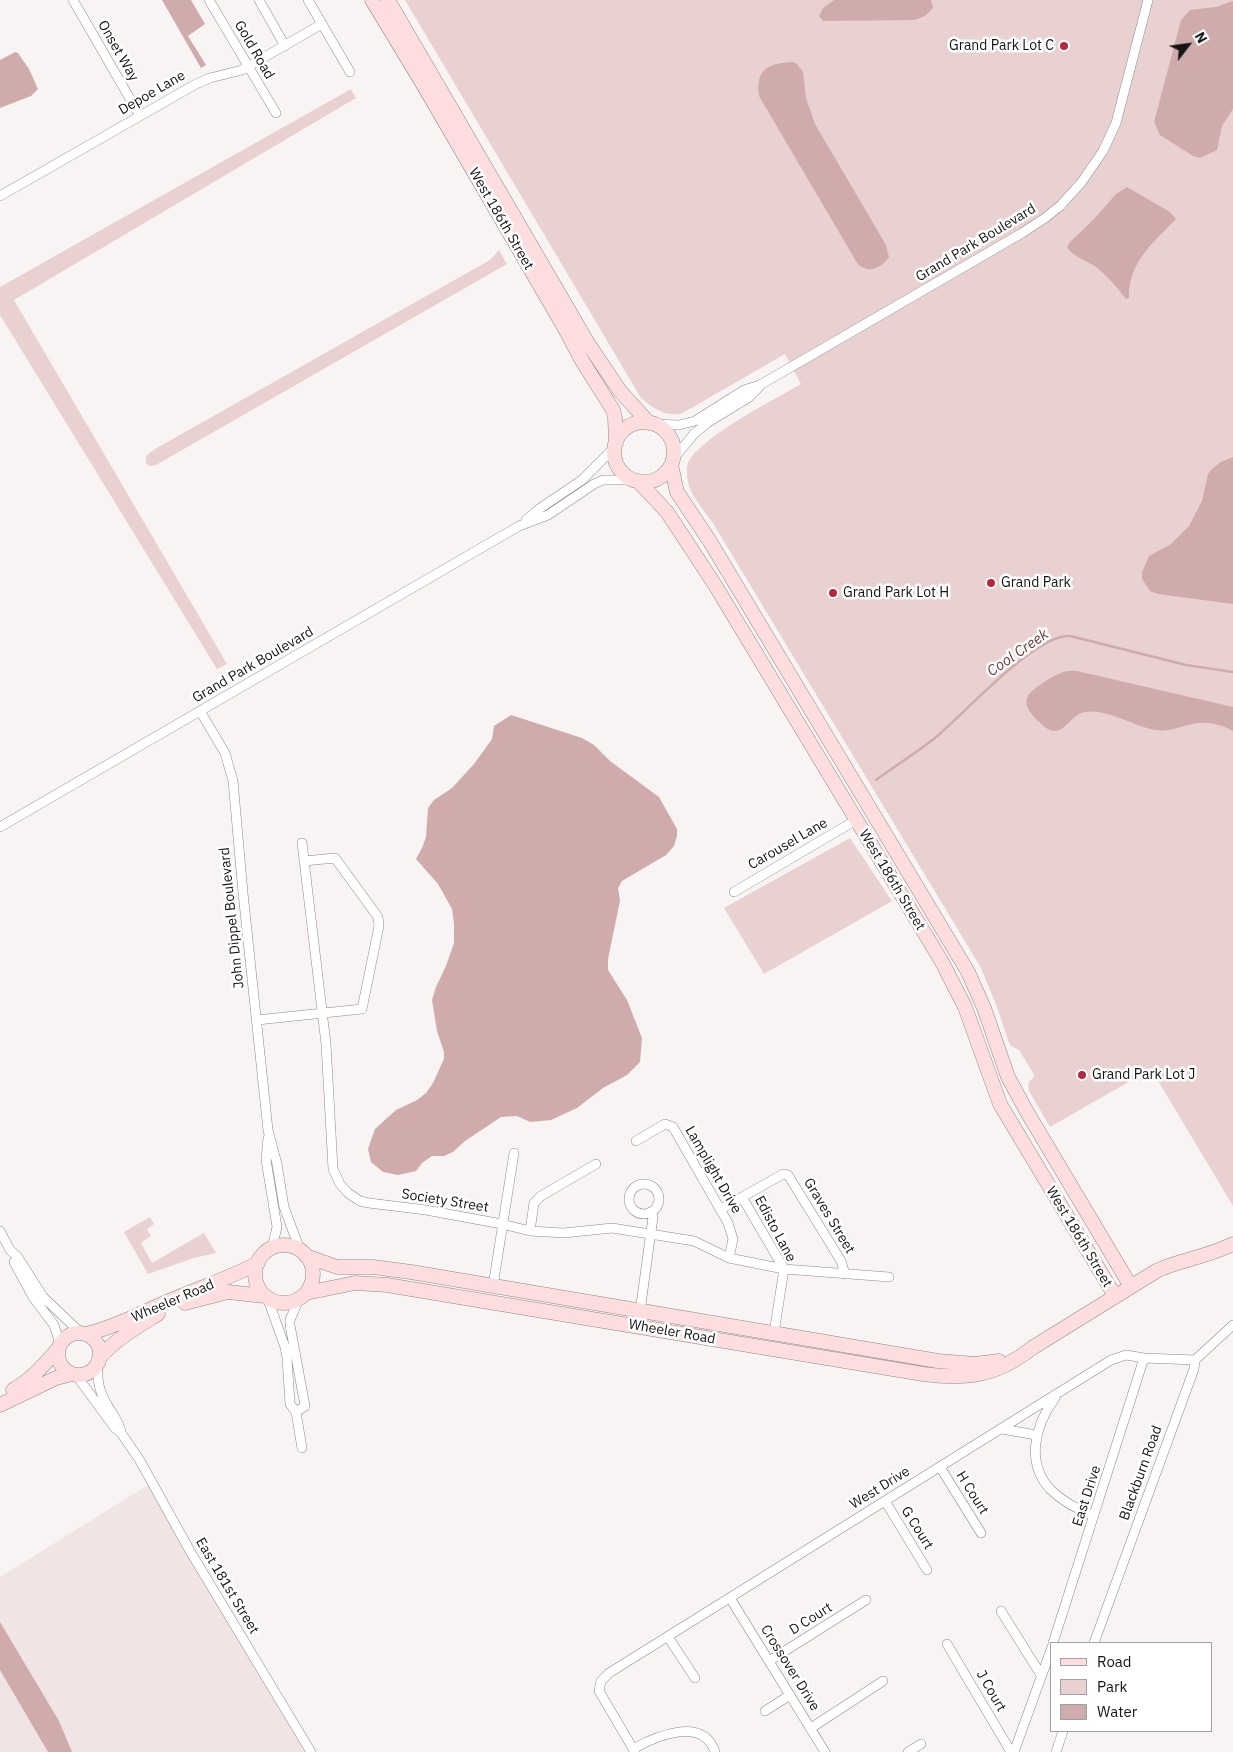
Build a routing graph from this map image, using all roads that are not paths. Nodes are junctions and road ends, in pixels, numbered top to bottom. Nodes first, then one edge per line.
1 (73, 0) edge
2 (210, 0) edge
3 (259, 0) edge
4 (308, 0) edge
5 (372, 0) edge
6 (388, 0) edge
7 (1148, 0) edge
8 (322, 24) junction
9 (285, 46) junction
10 (248, 67) junction
11 (350, 72) dead end
12 (276, 113) dead end
13 (140, 116) junction
14 (0, 196) edge
15 (760, 386) junction
16 (650, 424) junction
17 (615, 445) junction
18 (672, 462) junction
19 (635, 480) junction
20 (519, 526) junction
21 (200, 711) junction
22 (856, 820) junction
23 (0, 827) edge
24 (302, 844) dead end
25 (304, 861) junction
26 (919, 889) junction
27 (734, 892) dead end
28 (904, 899) junction
29 (322, 1014) junction
30 (257, 1020) junction
31 (268, 1130) junction
32 (636, 1141) dead end
33 (514, 1154) dead end
34 (596, 1164) dead end
35 (742, 1197) junction
36 (721, 1209) junction
37 (650, 1212) dead end
38 (502, 1224) junction
39 (0, 1231) edge
40 (530, 1231) junction
41 (650, 1234) junction
42 (1233, 1244) edge
43 (272, 1248) junction
44 (10, 1250) junction
45 (303, 1253) junction
46 (729, 1258) junction
47 (258, 1263) junction
48 (784, 1269) junction
49 (845, 1274) junction
50 (889, 1277) dead end
51 (1134, 1283) junction
52 (493, 1286) junction
53 (266, 1296) junction
54 (302, 1296) junction
55 (1115, 1296) junction
56 (639, 1311) junction
57 (1233, 1325) edge
58 (638, 1326) junction
59 (83, 1333) junction
60 (774, 1333) junction
61 (59, 1347) junction
62 (1032, 1348) junction
63 (1144, 1358) junction
64 (1195, 1360) junction
65 (98, 1361) junction
66 (74, 1374) junction
67 (1058, 1394) junction
68 (0, 1397) edge
69 (0, 1406) edge
70 (296, 1412) junction
71 (1002, 1428) junction
72 (121, 1432) junction
73 (1036, 1435) junction
74 (302, 1448) dead end
75 (940, 1467) junction
76 (884, 1501) junction
77 (1094, 1516) junction
78 (981, 1533) dead end
79 (927, 1570) dead end
80 (730, 1598) junction
81 (866, 1600) dead end
82 (1001, 1611) dead end
83 (668, 1637) junction
84 (1056, 1642) edge
85 (1094, 1642) edge
86 (948, 1644) dead end
87 (1050, 1655) edge
88 (770, 1662) junction
89 (1041, 1675) junction
90 (695, 1678) dead end
91 (883, 1681) dead end
92 (790, 1695) junction
93 (765, 1711) dead end
94 (810, 1728) junction
95 (1063, 1732) edge
96 (920, 1744) dead end
97 (634, 1750) edge
98 (311, 1752) edge
99 (715, 1752) edge
100 (825, 1752) edge
101 (908, 1752) edge
102 (1012, 1752) edge
103 (1056, 1752) edge

1 - 13 street, Onset Way
2 - 10 street, Gold Road
3 - 9 street
4 - 8 street
5 - 17 street, West 186th Street
6 - 16 street, West 186th Street
7 - 15 street, Grand Park Boulevard
8 - 9 street, Depoe Lane
8 - 11 street
9 - 10 street, Depoe Lane
10 - 12 street, Gold Road
10 - 13 street, Depoe Lane
13 - 14 street, Depoe Lane
15 - 16 street, Grand Park Boulevard
15 - 18 street, Grand Park Boulevard
16 - 17 street
16 - 18 street
17 - 19 street
17 - 20 street, Grand Park Boulevard
18 - 19 street
18 - 26 street, West 186th Street
19 - 20 street, Grand Park Boulevard
19 - 22 street, West 186th Street
20 - 21 street, Grand Park Boulevard
21 - 23 street, Grand Park Boulevard
21 - 30 street, John Dippel Boulevard
22 - 27 street, Carousel Lane
22 - 28 street, West 186th Street
24 - 25 street, Society Street
25 - 29 street, Society Street
25 - 29 street
26 - 28 street
26 - 51 street, West 186th Street
28 - 55 street, West 186th Street
29 - 30 street
29 - 38 street, Society Street
30 - 31 street, John Dippel Boulevard
31 - 43 street, John Dippel Boulevard
31 - 45 street, John Dippel Boulevard
32 - 36 street, Lamplight Drive
33 - 38 street
34 - 40 street
35 - 36 street
35 - 48 street, Edisto Lane
35 - 49 street, Graves Street
36 - 46 street, Lamplight Drive
37 - 41 street
38 - 40 street, Society Street
38 - 52 street
39 - 44 street
40 - 41 street, Society Street
41 - 46 street, Society Street
41 - 56 street
42 - 51 street, Wheeler Road
43 - 45 street
43 - 47 street
44 - 59 street
44 - 61 street
45 - 52 street, Wheeler Road
45 - 54 street
46 - 48 street, Society Street
47 - 53 street
47 - 59 street, Wheeler Road
48 - 49 street, Society Street
48 - 60 street, Edisto Lane
49 - 50 street, Society Street
51 - 55 street, Wheeler Road
52 - 56 street, Wheeler Road
53 - 54 street
53 - 65 street, Wheeler Road
53 - 70 street
54 - 58 street, Wheeler Road
54 - 70 street
55 - 62 street, Wheeler Road
56 - 58 street
56 - 60 street, Wheeler Road
57 - 64 street
58 - 62 street, Wheeler Road
59 - 61 street
59 - 65 street
60 - 62 street, Wheeler Road
61 - 66 street
61 - 68 street
63 - 64 street, West Drive
63 - 67 street, West Drive
63 - 77 street, East Drive
64 - 85 street, Blackburn Road
65 - 66 street
65 - 72 street, East 181st Street
66 - 69 street
66 - 72 street, East 181st Street
67 - 71 street, West Drive
67 - 73 street
70 - 74 street
71 - 73 street
71 - 75 street, West Drive
72 - 98 street, East 181st Street
73 - 77 street
75 - 76 street, West Drive
75 - 78 street, H Court
76 - 79 street, G Court
76 - 80 street, West Drive
77 - 84 street, East Drive
80 - 83 street, West Drive
80 - 88 street, Crossover Drive
81 - 88 street, D Court
82 - 89 street
83 - 90 street
83 - 97 street, West Drive
86 - 102 street, J Court
87 - 89 street, East Drive
88 - 92 street, Crossover Drive
89 - 102 street, East Drive
91 - 94 street
92 - 93 street
92 - 94 street, Crossover Drive
94 - 100 street, Crossover Drive
95 - 103 street
96 - 101 street
97 - 99 street

